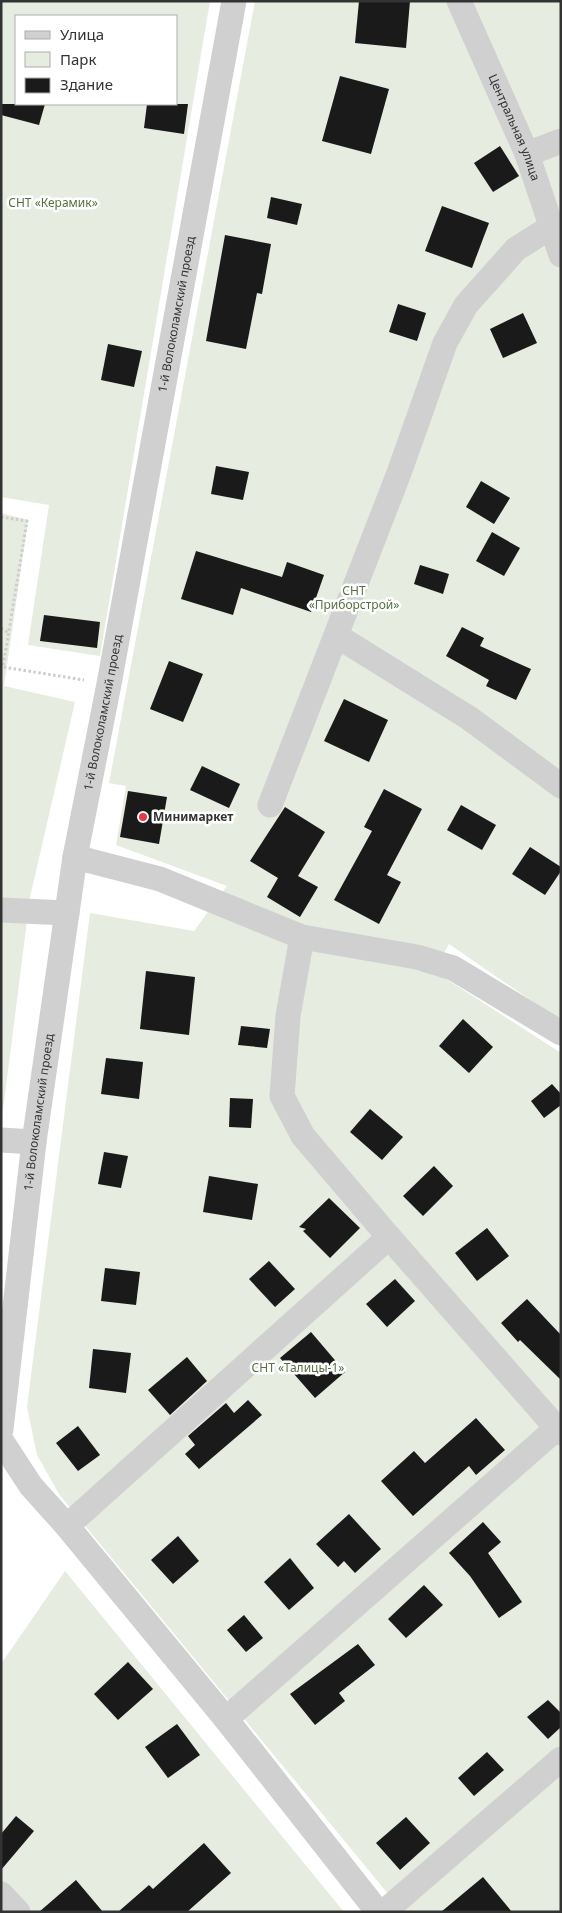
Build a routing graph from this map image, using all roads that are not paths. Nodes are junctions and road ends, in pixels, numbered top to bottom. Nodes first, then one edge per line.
1 (234, 1) edge
2 (459, 1) edge
3 (561, 140) edge
4 (527, 154) junction
5 (551, 226) junction
6 (561, 255) edge
7 (337, 636) junction
8 (561, 786) edge
9 (270, 805) dead end
10 (75, 856) junction
11 (1, 910) edge
12 (67, 913) junction
13 (302, 937) junction
14 (561, 1033) edge
15 (1, 1140) edge
16 (34, 1142) junction
17 (389, 1237) junction
18 (5, 1376) edge
19 (1, 1429) edge
20 (559, 1430) edge
21 (1, 1440) edge
22 (67, 1526) junction
23 (226, 1719) junction
24 (561, 1759) edge
25 (1, 1894) edge
26 (18, 1912) edge
27 (378, 1912) edge
28 (384, 1912) edge

1 - 10 street, 1-й Волоколамский проезд
2 - 4 street, Центральная улица
3 - 4 street
4 - 5 street, Центральная улица
5 - 6 street, Центральная улица
5 - 7 street
7 - 8 street
7 - 9 street
10 - 12 street, 1-й Волоколамский проезд
10 - 13 street
11 - 12 street
12 - 16 street, 1-й Волоколамский проезд
13 - 14 street
13 - 17 street
15 - 16 street
16 - 18 street, 1-й Волоколамский проезд
17 - 20 street
17 - 22 street
18 - 19 street, 1-й Волоколамский проезд
20 - 23 street
21 - 22 street
22 - 23 street
23 - 27 street
24 - 28 street
25 - 26 street

